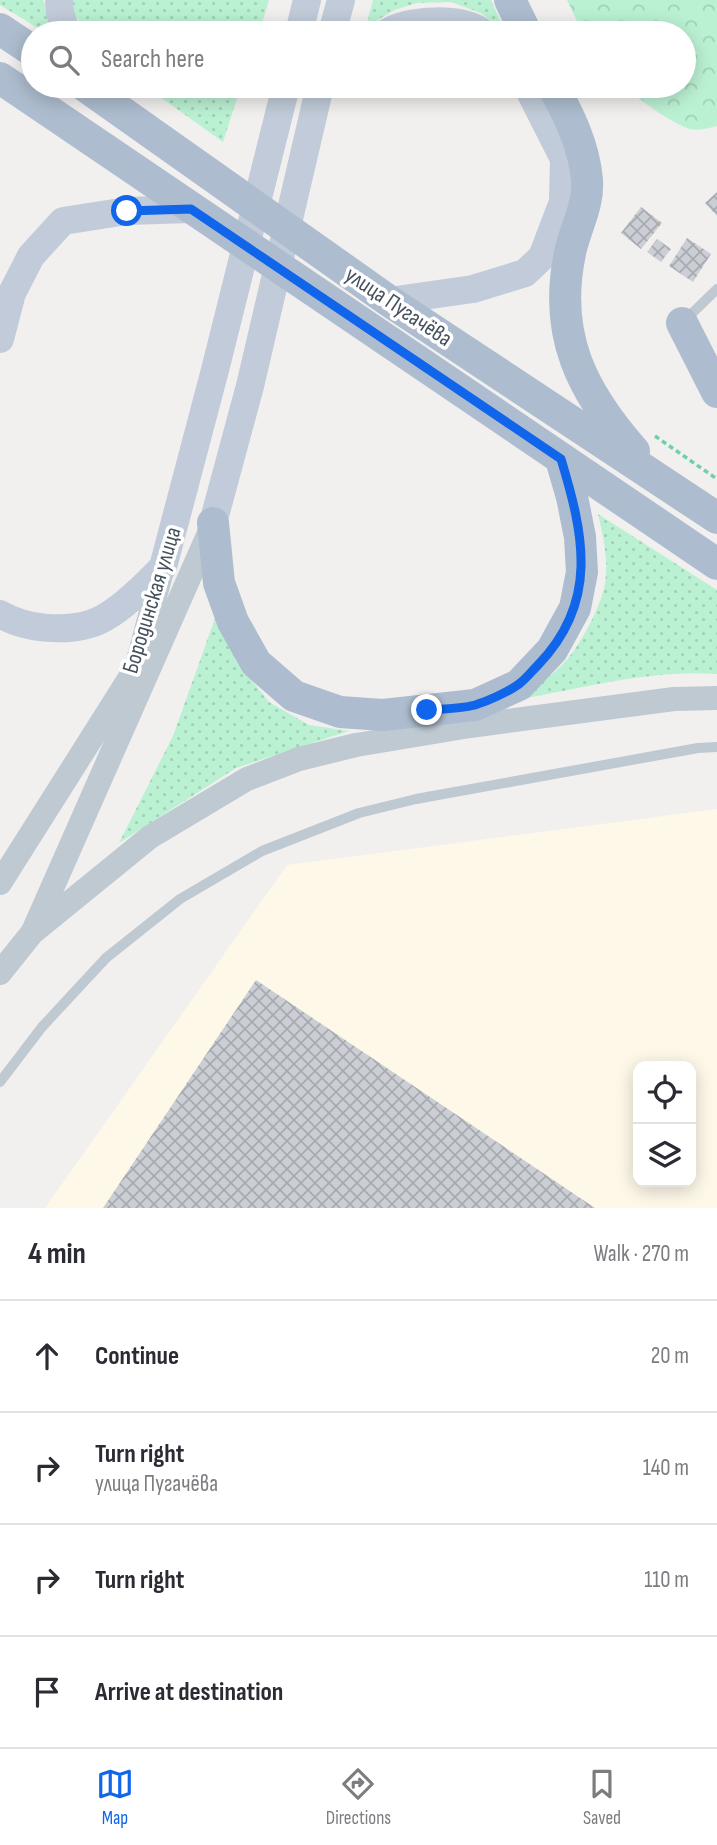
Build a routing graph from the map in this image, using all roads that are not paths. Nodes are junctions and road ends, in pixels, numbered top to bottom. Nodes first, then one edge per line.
1 (59, 0) edge
2 (307, 0) edge
3 (341, 0) edge
4 (510, 0) edge
5 (63, 21) edge
6 (302, 21) edge
7 (335, 21) edge
8 (520, 21) edge
9 (0, 29) edge
10 (21, 43) edge
11 (0, 78) edge
12 (21, 92) edge
13 (29, 98) edge
14 (102, 98) edge
15 (283, 98) edge
16 (317, 98) edge
17 (533, 98) edge
18 (559, 98) edge
19 (191, 209) junction
20 (717, 289) edge
21 (389, 301) junction
22 (682, 323) joint
23 (0, 339) edge
24 (717, 393) edge
25 (561, 459) junction
26 (656, 476) junction
27 (717, 518) edge
28 (213, 523) junction
29 (717, 564) edge
30 (163, 567) junction
31 (0, 614) edge
32 (717, 698) edge
33 (717, 747) edge
34 (0, 883) edge
35 (32, 933) junction
36 (0, 973) edge
37 (0, 1082) edge

1 - 5 main road
2 - 6 main road
3 - 7 main road
4 - 8 main road
9 - 10 main road
11 - 12 main road, улица Пугачёва
13 - 19 main road, улица Пугачёва
14 - 21 main road, улица Пугачёва
15 - 30 main road, Бородинская улица
16 - 28 main road
17 - 21 main road
18 - 26 main road
19 - 23 main road
19 - 25 main road, улица Пугачёва
20 - 22 lane
21 - 26 main road, улица Пугачёва
22 - 24 main road
25 - 28 main road
25 - 29 main road, улица Пугачёва
26 - 27 main road, улица Пугачёва
28 - 35 street
30 - 31 main road
30 - 34 street, Бородинская улица
32 - 35 street
33 - 37 lane
35 - 36 street

